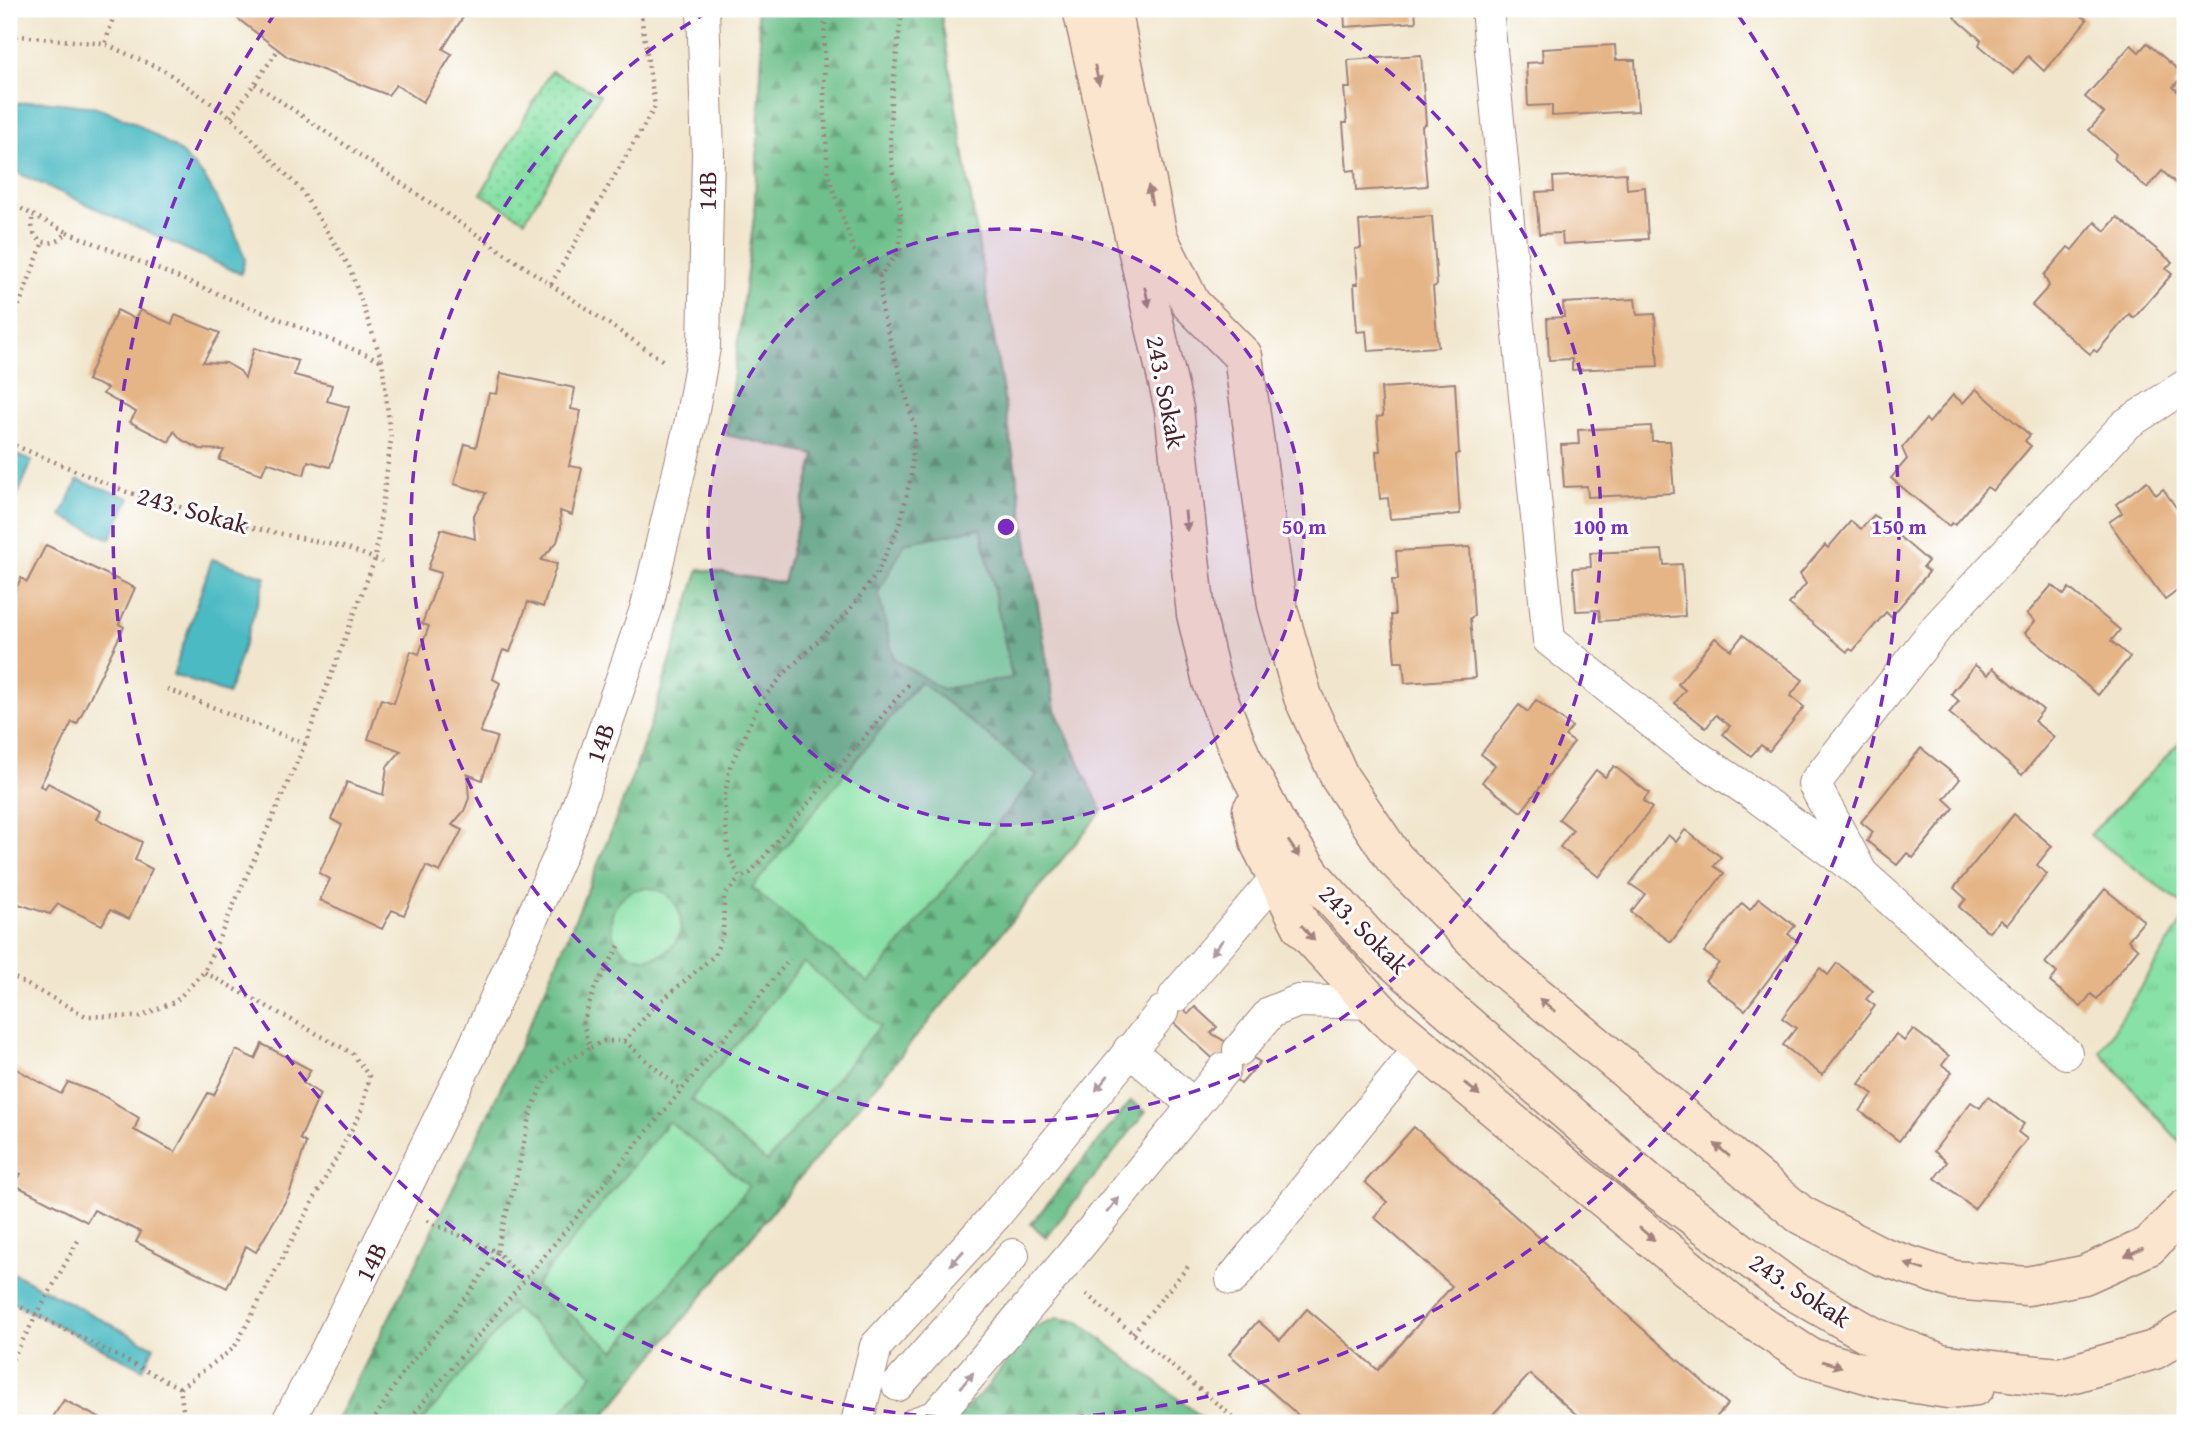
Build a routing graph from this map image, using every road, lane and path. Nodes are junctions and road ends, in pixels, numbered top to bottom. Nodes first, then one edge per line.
1 (117, 9) edge
2 (639, 9) edge
3 (703, 9) edge
4 (825, 9) edge
5 (899, 9) edge
6 (1082, 9) edge
7 (1112, 9) edge
8 (1486, 9) edge
9 (9, 36) edge
10 (105, 44) junction
11 (278, 50) dead end
12 (255, 84) junction
13 (231, 117) junction
14 (9, 202) edge
15 (33, 215) junction
16 (67, 232) junction
17 (43, 242) junction
18 (880, 276) junction
19 (551, 284) junction
20 (9, 332) edge
21 (382, 361) junction
22 (698, 384) junction
23 (2185, 386) edge
24 (9, 443) edge
25 (375, 559) junction
26 (382, 562) dead end
27 (909, 684) dead end
28 (167, 689) dead end
29 (305, 744) junction
30 (1241, 756) junction
31 (1814, 784) junction
32 (1754, 794) junction
33 (1863, 874) junction
34 (1277, 877) junction
35 (740, 878) junction
36 (619, 946) dead end
37 (790, 959) dead end
38 (204, 972) junction
39 (9, 975) edge
40 (1372, 1003) junction
41 (624, 1041) junction
42 (1421, 1047) junction
43 (590, 1048) junction
44 (1129, 1050) junction
45 (2066, 1053) dead end
46 (680, 1090) junction
47 (1194, 1105) junction
48 (1007, 1201) junction
49 (397, 1208) junction
50 (2185, 1209) edge
51 (80, 1237) dead end
52 (497, 1252) junction
53 (1013, 1255) junction
54 (1191, 1263) dead end
55 (1065, 1264) junction
56 (1232, 1279) dead end
57 (524, 1280) junction
58 (9, 1301) edge
59 (36, 1316) junction
60 (2185, 1331) edge
61 (1133, 1333) junction
62 (9, 1365) edge
63 (2060, 1377) junction
64 (898, 1385) dead end
65 (180, 1388) junction
66 (184, 1423) edge
67 (287, 1423) edge
68 (372, 1423) edge
69 (406, 1423) edge
70 (857, 1423) edge
71 (916, 1423) edge
72 (1240, 1423) edge

1 - 10 path
2 - 19 path
3 - 22 street, 14B
4 - 18 path
5 - 18 path
6 -> 30 street, 243. Sokak
50 -> 7 street, 243. Sokak
8 - 32 street
9 - 10 path
10 - 13 path
11 - 12 path
12 - 13 path
12 - 19 path
13 - 21 path
14 - 15 path
15 - 16 path
15 - 17 path
16 - 17 path
16 - 21 path
17 - 20 path
18 - 35 path
19 - 22 path
21 - 25 path
22 - 49 street, 14B
23 - 31 street
24 - 25 path, 243. Sokak
25 - 26 path, 243. Sokak
25 - 29 path
27 - 35 path
28 - 29 path
29 - 38 path
30 - 34 street
30 -> 63 street, 243. Sokak
31 - 32 street
31 - 33 street
32 - 33 street
33 - 45 street
34 -> 40 street
34 -> 44 street
35 - 41 path
36 - 43 path
37 - 46 path
38 - 39 path
38 - 65 path
40 - 42 street
40 - 47 street
41 - 43 path
41 - 46 path
42 - 56 street
42 -> 63 street
43 - 52 path
44 - 47 street
44 -> 48 street
46 - 57 path
55 -> 47 street
48 - 53 street
48 -> 70 street
49 - 52 path
49 - 67 street, 14B
51 - 59 path
52 - 57 path
52 - 68 path
53 - 55 street
53 - 64 street
54 - 61 path
55 - 61 path
71 -> 55 street
57 - 69 path
58 - 59 path
59 - 62 path
59 - 65 path
60 - 63 street, 243. Sokak
61 - 72 path
65 - 66 path

